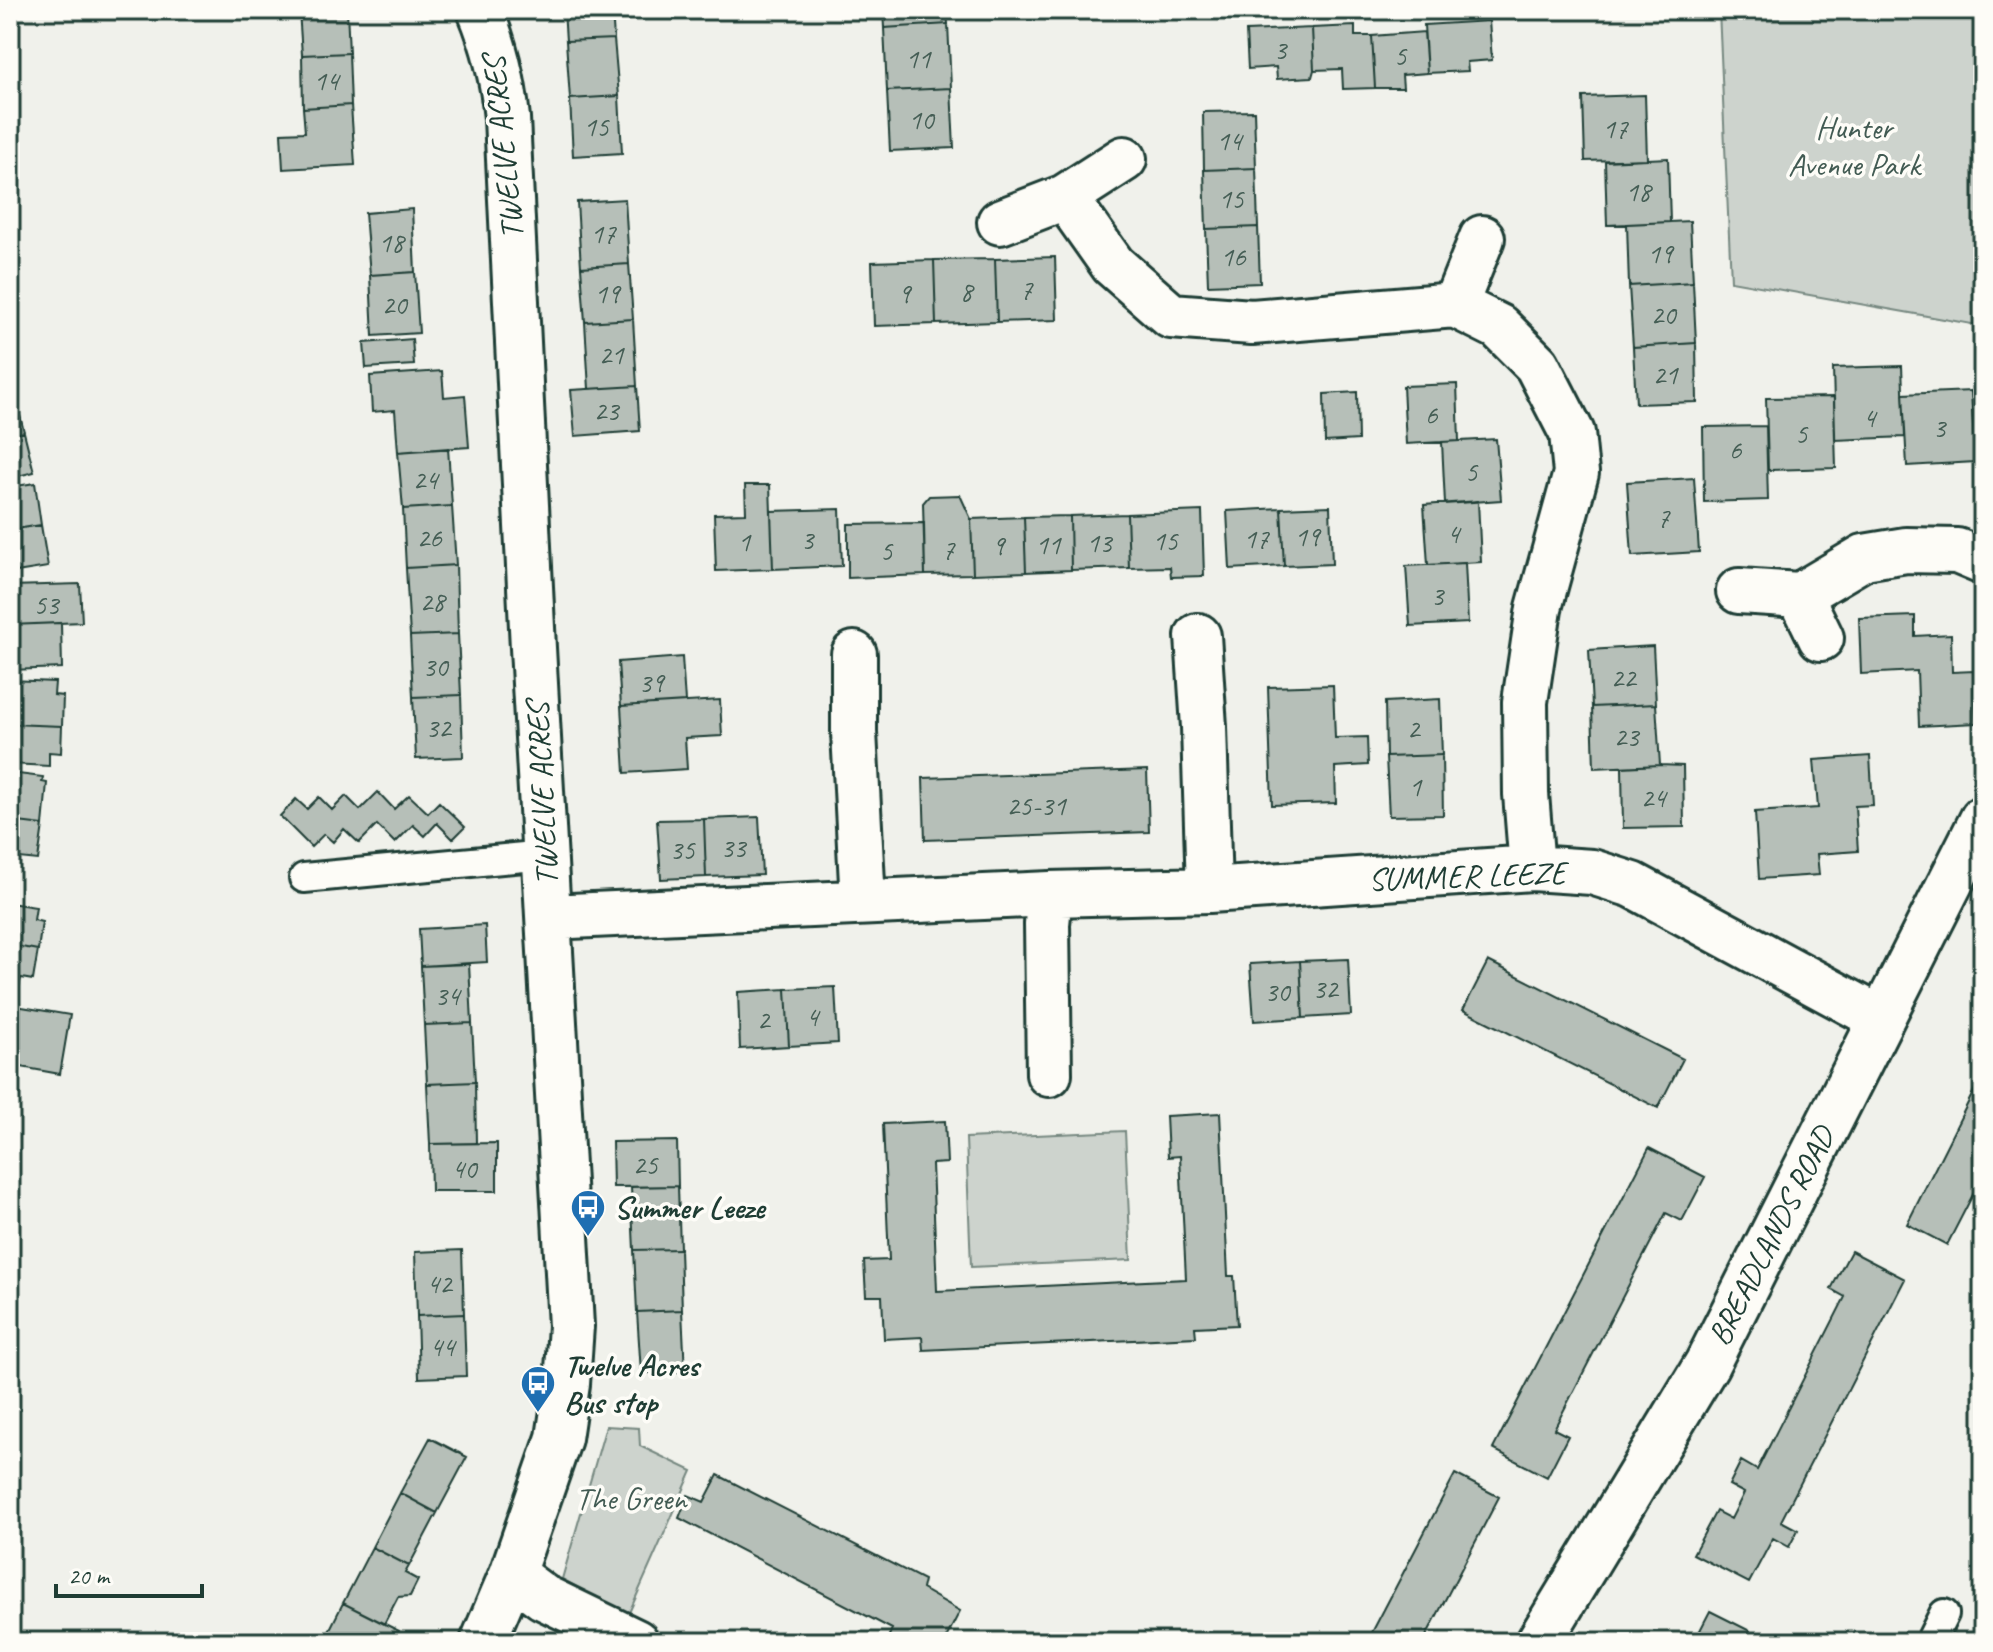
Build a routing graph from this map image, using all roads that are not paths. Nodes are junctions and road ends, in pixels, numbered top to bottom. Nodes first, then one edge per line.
1 (480, 10) edge
2 (1124, 159) dead end
3 (1065, 197) junction
4 (1000, 222) dead end
5 (1482, 238) dead end
6 (1455, 305) junction
7 (1983, 562) edge
8 (1739, 591) dead end
9 (1800, 595) junction
10 (1198, 636) dead end
11 (1821, 638) dead end
12 (854, 654) dead end
13 (1983, 818) edge
14 (545, 855) junction
15 (1532, 868) junction
16 (304, 878) dead end
17 (1209, 890) junction
18 (1050, 894) junction
19 (863, 902) junction
20 (549, 917) junction
21 (1881, 1019) junction
22 (1049, 1074) dead end
23 (512, 1574) junction
24 (1944, 1614) dead end
25 (483, 1642) edge
26 (636, 1642) edge
27 (1539, 1642) edge
28 (1930, 1642) edge

1 - 14 street, TWELVE ACRES
2 - 3 street
3 - 4 street
3 - 6 street
5 - 6 street
6 - 15 street
7 - 9 street
8 - 9 street
9 - 11 street
10 - 17 street
12 - 19 street
13 - 21 street, BREADLANDS ROAD
14 - 16 lane
14 - 20 street, TWELVE ACRES
15 - 17 street, SUMMER LEEZE
15 - 21 street, SUMMER LEEZE
17 - 18 street, SUMMER LEEZE
18 - 19 street, SUMMER LEEZE
18 - 22 street
19 - 20 street, SUMMER LEEZE
20 - 23 street, TWELVE ACRES
21 - 27 street, BREADLANDS ROAD
23 - 25 street, TWELVE ACRES
23 - 26 street
24 - 28 lane

